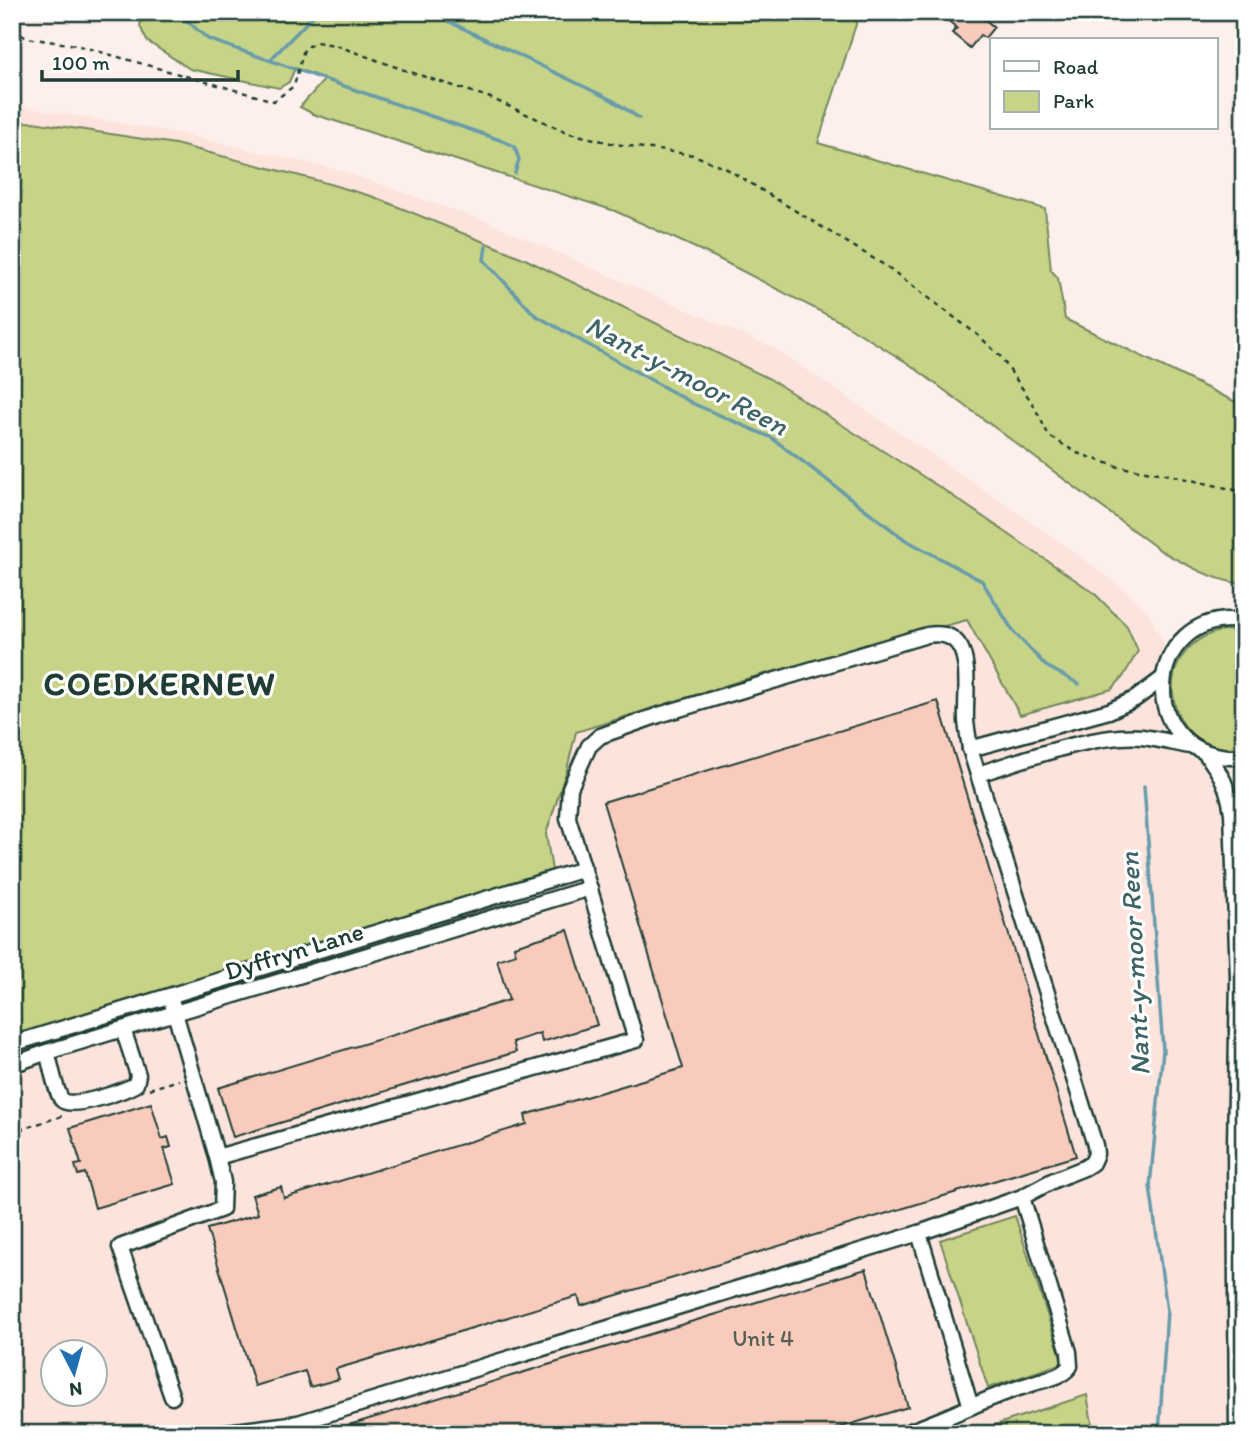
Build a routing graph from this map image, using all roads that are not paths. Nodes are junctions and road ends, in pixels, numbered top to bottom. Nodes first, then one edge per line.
1 (1244, 621) edge
2 (1162, 679) junction
3 (1192, 746) junction
4 (970, 749) junction
5 (1206, 754) junction
6 (1244, 757) edge
7 (978, 774) junction
8 (584, 869) junction
9 (590, 888) junction
10 (170, 996) junction
11 (175, 1013) junction
12 (123, 1029) junction
13 (12, 1044) edge
14 (47, 1052) junction
15 (12, 1065) edge
16 (217, 1157) junction
17 (1022, 1197) junction
18 (919, 1233) junction
19 (172, 1397) dead end
20 (971, 1407) junction
21 (300, 1428) edge
22 (931, 1429) edge
23 (210, 1434) edge
24 (902, 1434) edge
25 (1237, 1434) edge

1 - 2 street
2 - 3 street
2 - 4 street
3 - 5 street
3 - 7 street
4 - 7 street
4 - 8 street
5 - 6 street
5 - 25 street
7 - 17 street
8 - 9 street
8 - 10 street, Dyffryn Lane
9 - 11 street, Dyffryn Lane
9 - 16 street
10 - 11 street
10 - 13 street, Dyffryn Lane
11 - 12 street, Dyffryn Lane
11 - 16 street
12 - 14 street, Dyffryn Lane
12 - 14 street
14 - 15 street, Dyffryn Lane
16 - 19 street
17 - 18 street
17 - 20 street
18 - 20 street
18 - 21 street
20 - 22 street
21 - 23 street
22 - 24 street

